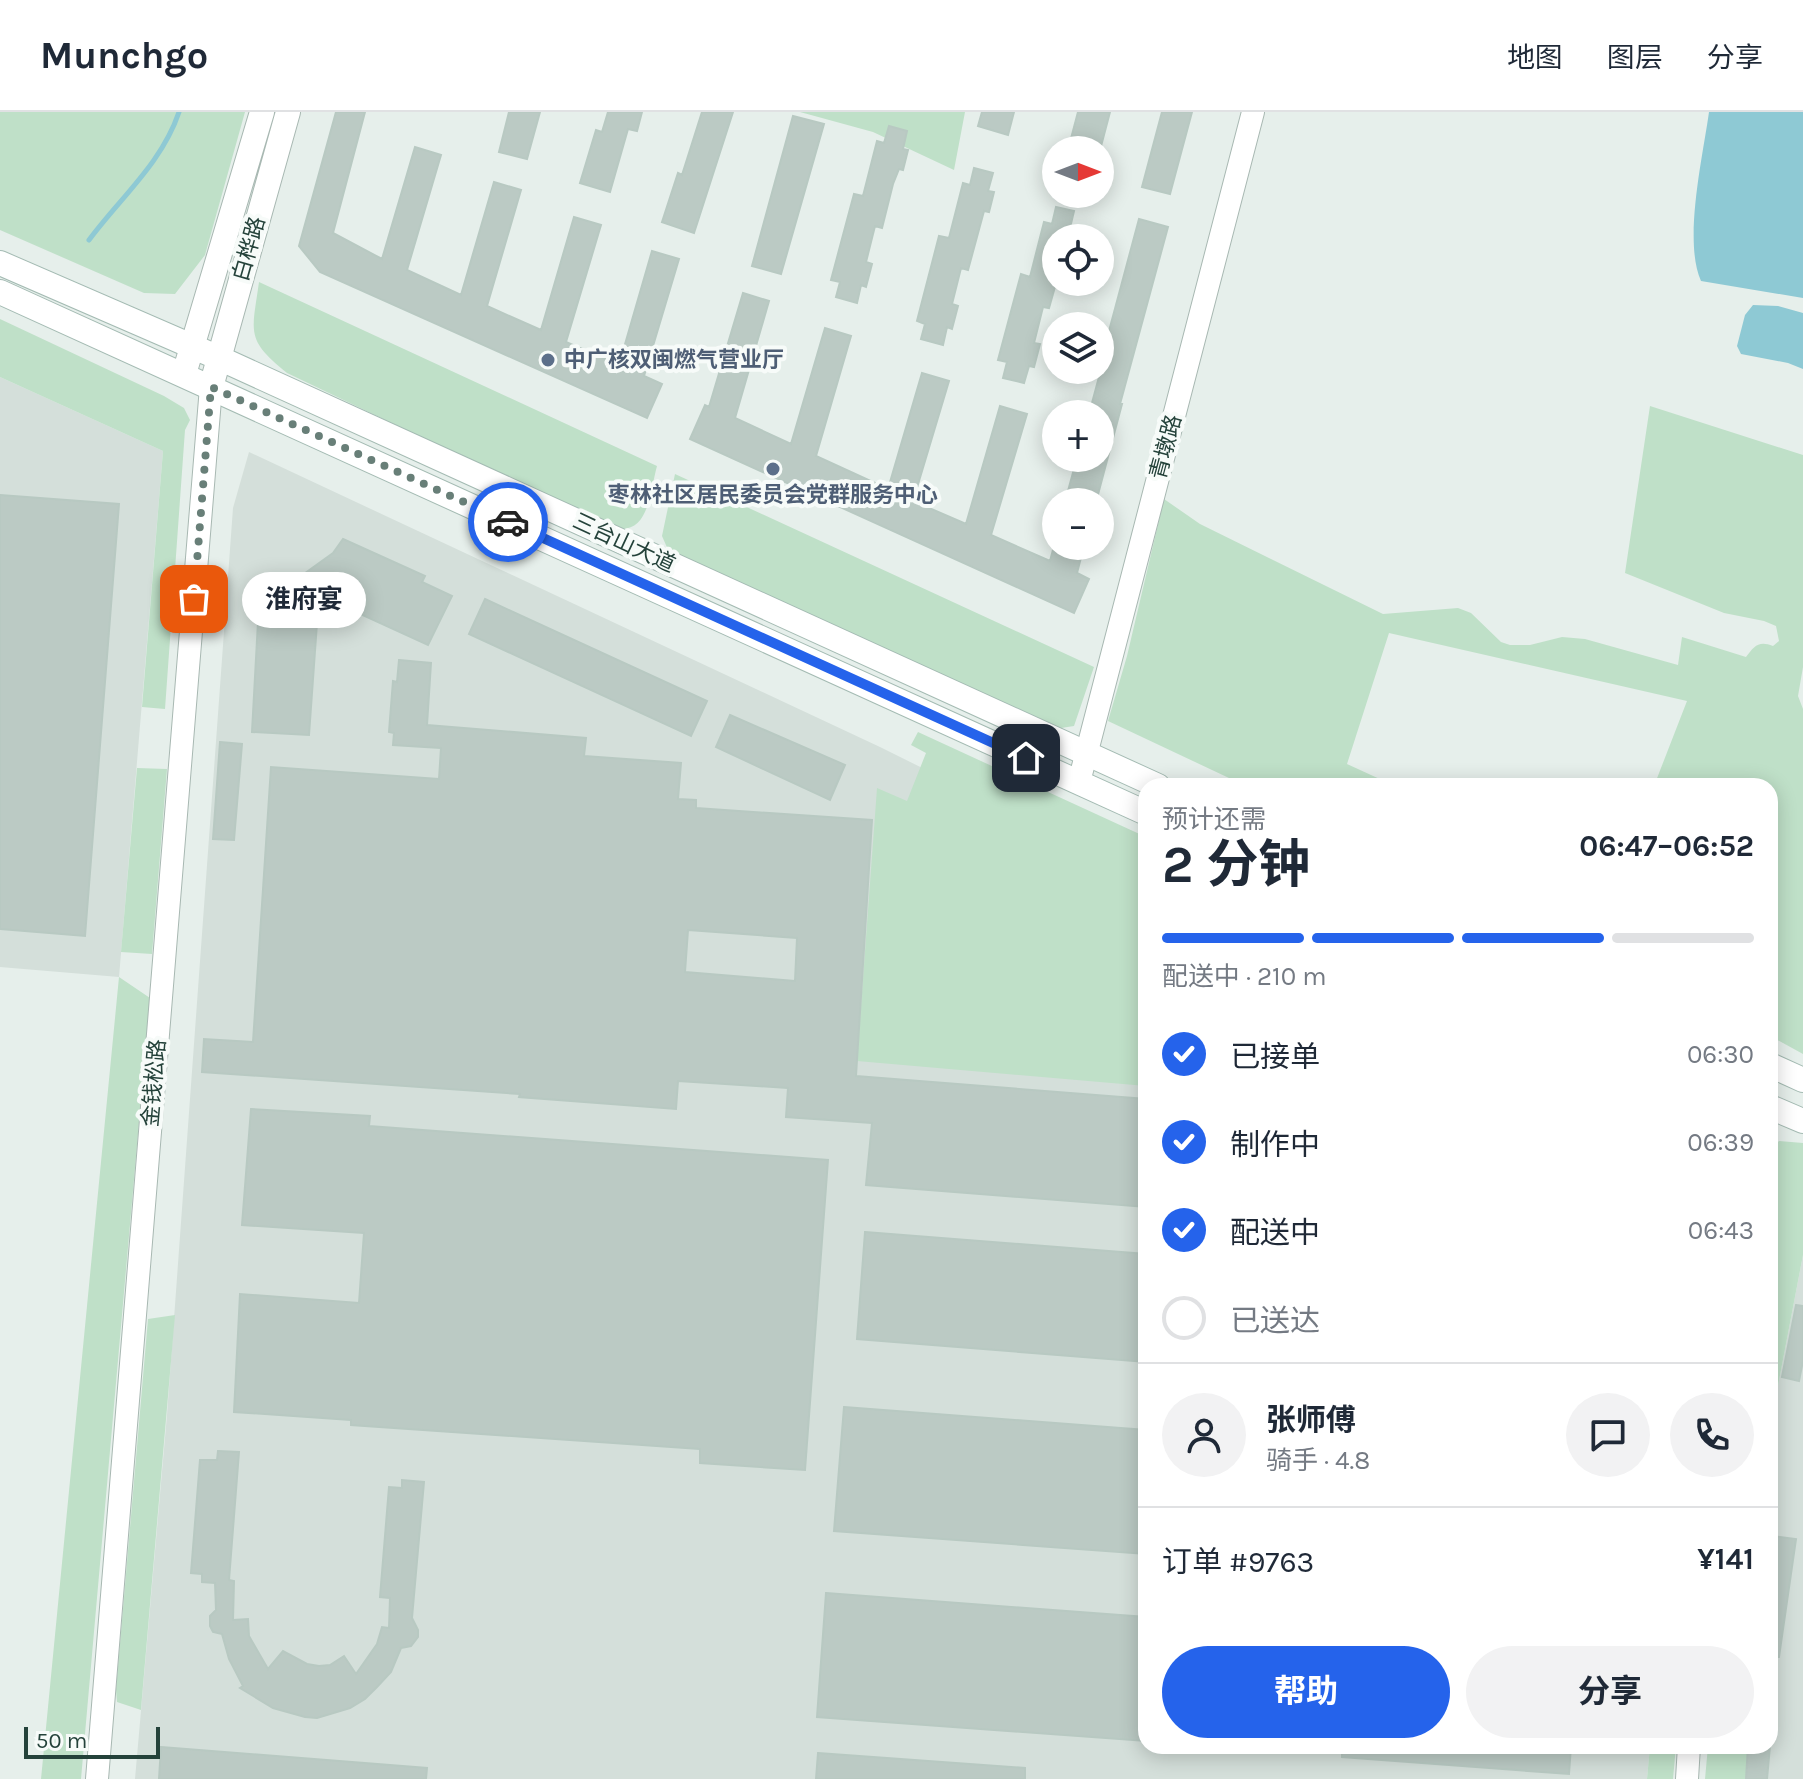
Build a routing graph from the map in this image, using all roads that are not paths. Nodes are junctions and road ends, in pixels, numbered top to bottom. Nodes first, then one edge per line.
1 (262, 112) edge
2 (288, 112) edge
3 (1253, 112) edge
4 (0, 263) edge
5 (0, 292) edge
6 (193, 347) junction
7 (219, 358) junction
8 (184, 374) junction
9 (211, 387) junction
10 (1087, 753) junction
11 (1141, 778) edge
12 (1079, 782) junction
13 (1138, 809) edge
14 (1778, 1069) edge
15 (1803, 1080) edge
16 (1778, 1110) edge
17 (1803, 1121) edge
18 (1689, 1754) edge
19 (97, 1779) edge
20 (1687, 1779) edge

1 - 6 main road, 白桦路
2 - 7 main road, 白桦路
3 - 10 street, 青墩路
4 - 6 main road, 三台山大道
5 - 8 main road, 三台山大道
6 - 7 main road, 三台山大道
6 - 8 main road, 白桦路
7 - 9 main road, 白桦路
7 - 10 main road, 三台山大道
8 - 9 main road, 三台山大道
9 - 12 main road, 三台山大道
9 - 19 street, 金钱松路
10 - 11 main road, 三台山大道
10 - 12 street, 青墩路
12 - 13 main road, 三台山大道
14 - 15 main road
16 - 17 main road
18 - 20 street

